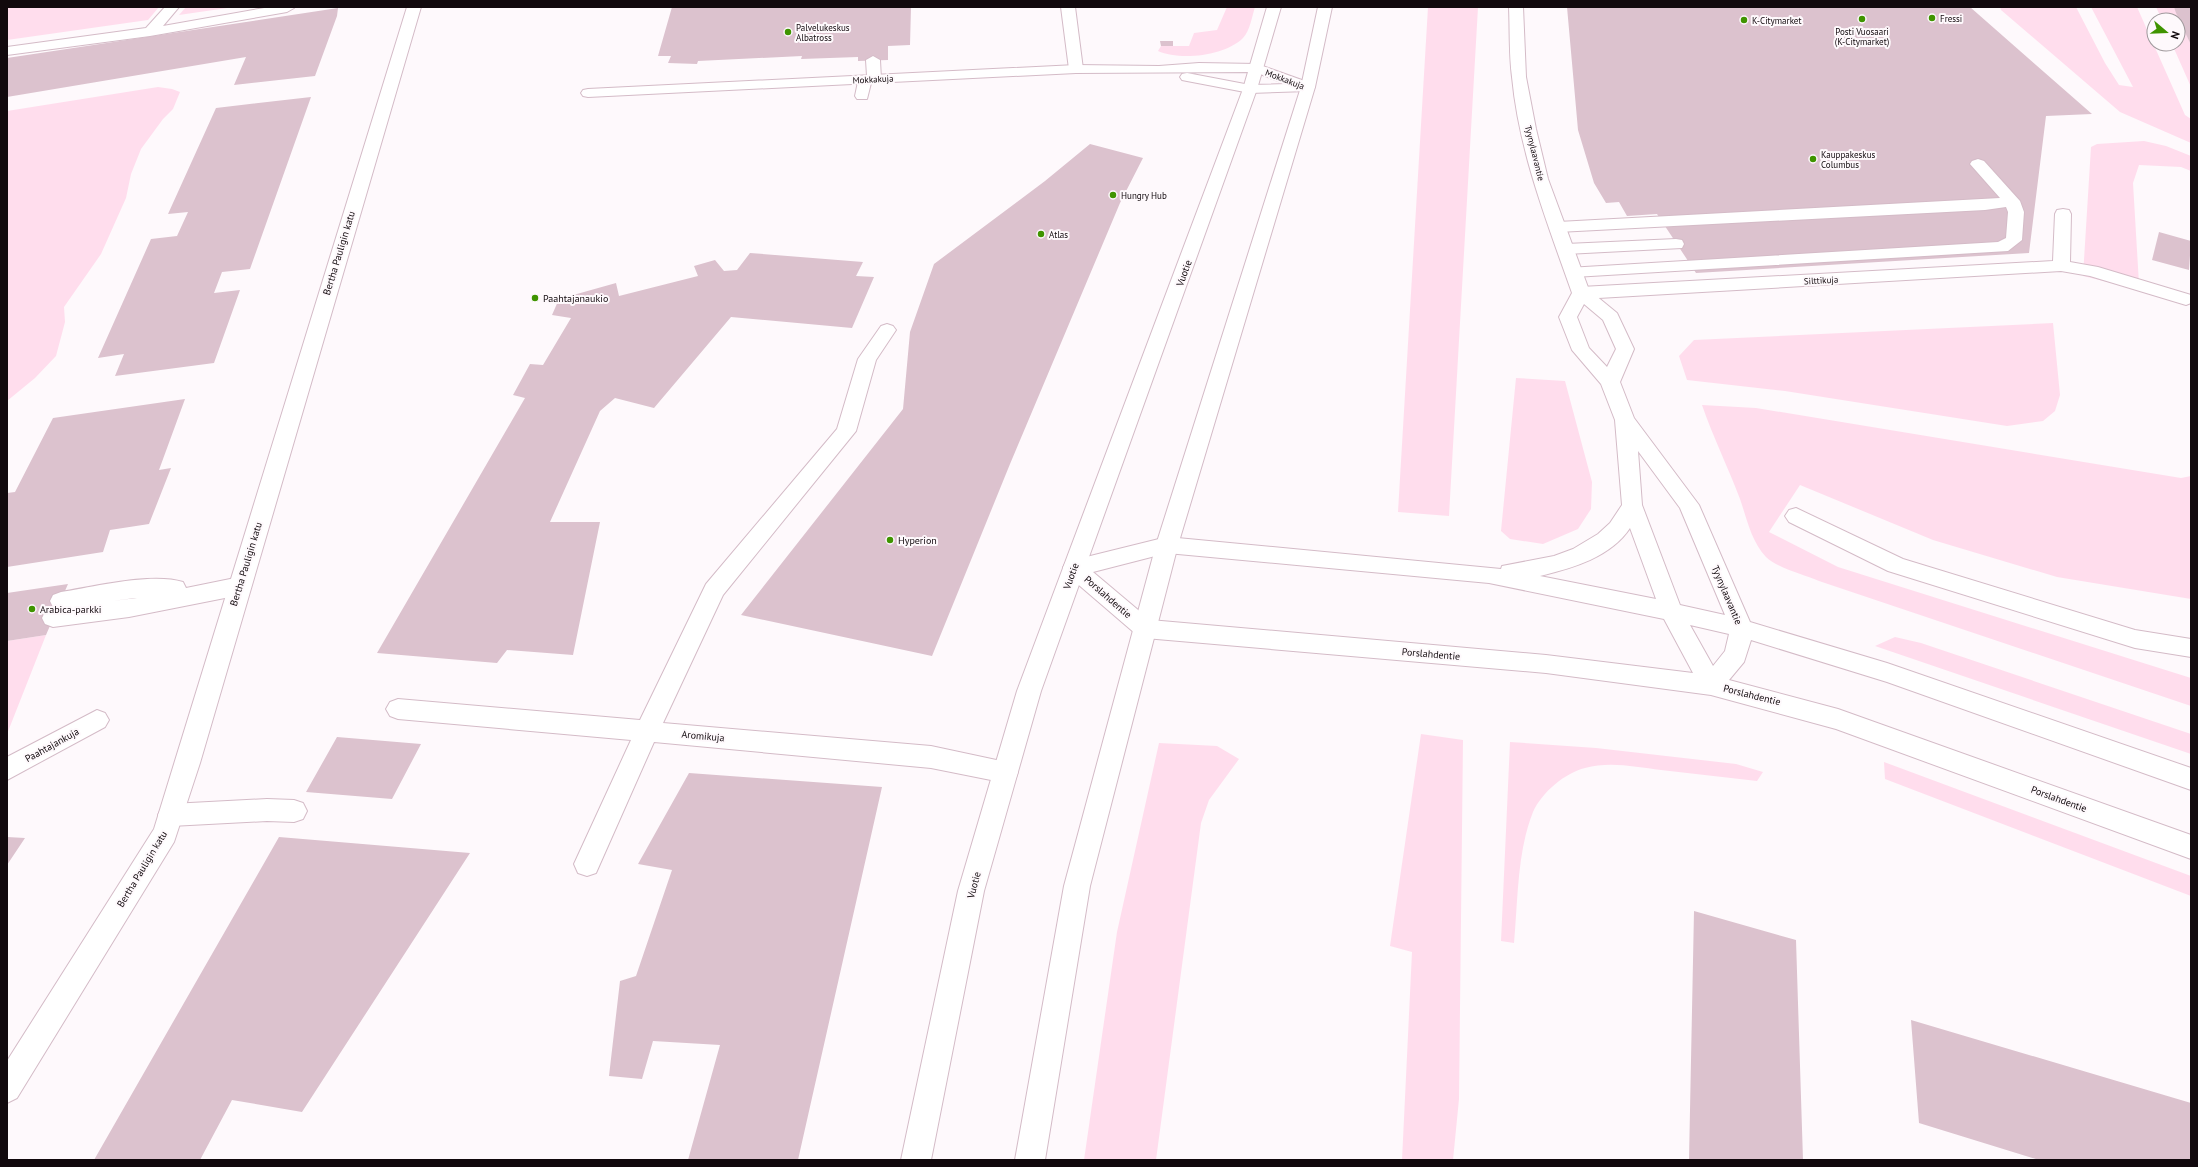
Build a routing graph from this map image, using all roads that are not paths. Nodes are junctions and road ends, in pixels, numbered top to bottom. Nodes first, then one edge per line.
1 (172, 7) edge
2 (414, 7) edge
3 (1068, 7) edge
4 (1274, 7) edge
5 (1325, 7) edge
6 (1516, 7) edge
7 (287, 8) edge
8 (150, 32) junction
9 (7, 51) edge
10 (873, 60) dead end
11 (1257, 68) junction
12 (1076, 69) junction
13 (1159, 70) junction
14 (869, 80) junction
15 (1308, 88) junction
16 (1250, 89) junction
17 (588, 93) dead end
18 (862, 96) dead end
19 (1978, 164) dead end
20 (2012, 201) junction
21 (2063, 214) dead end
22 (1558, 227) junction
23 (1676, 244) dead end
24 (1566, 250) junction
25 (2061, 266) junction
26 (1574, 272) junction
27 (1581, 293) junction
28 (2186, 299) dead end
29 (887, 330) dead end
30 (1610, 382) junction
31 (1625, 420) junction
32 (1632, 505) junction
33 (1796, 516) dead end
34 (1168, 545) junction
35 (1074, 568) junction
36 (1538, 576) junction
37 (240, 586) junction
38 (57, 609) dead end
39 (1672, 612) junction
40 (1145, 629) junction
41 (1742, 630) junction
42 (2191, 648) edge
43 (1711, 686) junction
44 (398, 709) dead end
45 (97, 720) dead end
46 (647, 731) junction
47 (7, 770) edge
48 (1006, 772) junction
49 (2191, 779) edge
50 (294, 811) dead end
51 (171, 815) junction
52 (2191, 847) edge
53 (587, 864) dead end
54 (7, 1088) edge
55 (916, 1160) edge
56 (1030, 1160) edge

1 - 8 street
2 - 37 street, Bertha Pauligin katu
3 - 12 street
4 - 11 street, Vuotie
5 - 15 street
6 - 22 street, Tyynylaavantie
7 - 8 street
8 - 9 street
10 - 14 street
11 - 13 street, Mokkakuja
11 - 15 street, Mokkakuja
11 - 16 street, Vuotie
12 - 13 street, Mokkakuja
12 - 14 street, Mokkakuja
13 - 16 street, Mokkakuja
14 - 17 street, Mokkakuja
14 - 18 street
15 - 16 street, Mokkakuja
15 - 34 street
16 - 35 street, Vuotie
19 - 20 street
20 - 22 street
20 - 26 street
21 - 25 street
22 - 24 street, Tyynylaavantie
23 - 24 street
24 - 26 street, Tyynylaavantie
25 - 27 street, Silttikuja
25 - 28 street, Silttikuja
26 - 27 street, Tyynylaavantie
27 - 30 street, Tyynylaavantie
27 - 30 street
29 - 46 street
30 - 31 street, Tyynylaavantie
31 - 32 street, Tyynylaavantie
31 - 41 street, Tyynylaavantie
32 - 36 street
32 - 39 street, Tyynylaavantie
33 - 42 street
34 - 35 street, Porslahdentie
34 - 36 street, Porslahdentie
34 - 40 street
35 - 40 street, Porslahdentie
35 - 48 street, Vuotie
36 - 39 street, Porslahdentie
37 - 38 street
37 - 51 street, Bertha Pauligin katu
39 - 41 street, Porslahdentie
39 - 43 street, Tyynylaavantie
40 - 43 street, Porslahdentie
40 - 56 street
41 - 43 street, Tyynylaavantie
41 - 49 street, Porslahdentie
43 - 52 street, Porslahdentie
44 - 46 street, Aromikuja
45 - 47 street, Paahtajankuja
46 - 48 street, Aromikuja
46 - 53 street
48 - 55 street, Vuotie
50 - 51 street
51 - 54 street, Bertha Pauligin katu

